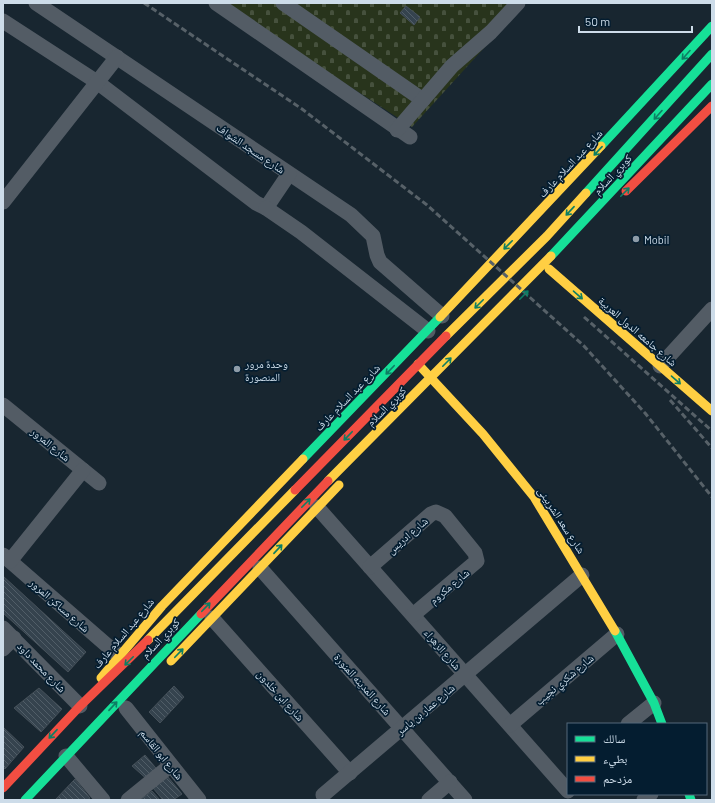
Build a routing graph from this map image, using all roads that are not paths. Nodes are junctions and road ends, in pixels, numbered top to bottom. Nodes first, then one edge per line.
1 (36, 3) edge
2 (216, 3) edge
3 (283, 3) edge
4 (518, 3) edge
5 (3, 21) edge
6 (712, 26) edge
7 (712, 54) edge
8 (117, 57) junction
9 (97, 82) junction
10 (661, 84) junction
11 (712, 84) edge
12 (423, 100) junction
13 (712, 106) edge
14 (703, 115) junction
15 (289, 174) junction
16 (619, 199) dead end
17 (3, 202) edge
18 (266, 208) junction
19 (544, 208) junction
20 (602, 215) dead end
21 (579, 238) junction
22 (549, 269) junction
23 (442, 316) junction
24 (709, 318) edge
25 (428, 331) junction
26 (407, 353) junction
27 (660, 366) junction
28 (437, 383) junction
29 (3, 406) edge
30 (712, 411) edge
31 (372, 451) dead end
32 (83, 470) junction
33 (345, 479) dead end
34 (99, 483) dead end
35 (318, 507) junction
36 (445, 516) joint
37 (7, 558) edge
38 (370, 567) junction
39 (260, 568) junction
40 (582, 575) junction
41 (162, 606) junction
42 (413, 615) junction
43 (212, 618) junction
44 (8, 633) edge
45 (617, 634) junction
46 (194, 637) junction
47 (3, 649) edge
48 (118, 656) junction
49 (163, 670) dead end
50 (465, 674) junction
51 (654, 703) junction
52 (80, 706) junction
53 (128, 706) joint
54 (629, 723) edge
55 (662, 723) edge
56 (510, 725) junction
57 (402, 728) junction
58 (77, 744) junction
59 (66, 756) junction
60 (171, 765) junction
61 (350, 772) junction
62 (450, 782) junction
63 (565, 782) edge
64 (3, 788) edge
65 (323, 795) dead end
66 (26, 800) edge
67 (103, 800) edge
68 (128, 800) edge
69 (199, 800) edge
70 (429, 800) edge
71 (465, 800) edge

1 - 8 street, شارع مسجد الشواف
2 - 12 street
3 - 12 street
4 - 12 street
5 - 9 street
6 -> 10 main road, شارع عبد السلام عارف
7 -> 52 main road, كوبري السلام
8 - 9 street
8 - 15 street, شارع مسجد الشواف
9 - 17 street
9 - 18 street
10 - 14 main road
10 -> 19 main road, شارع عبد السلام عارف
58 -> 11 main road, كوبري السلام
13 - 14 main road
16 -> 14 main road
15 - 18 street
15 - 23 street, شارع مسجد الشواف
18 - 25 street
19 - 21 main road
19 -> 23 main road, شارع عبد السلام عارف
20 - 21 main road
21 - 22 main road
22 -> 27 main road, شارع جامعه الدول العربية
28 -> 22 main road
23 - 25 main road, شارع عبد السلام عارف
24 - 27 street
25 - 26 main road, شارع عبد السلام عارف
26 - 28 main road, شارع سعد الشربينى
26 -> 41 main road, شارع عبد السلام عارف
27 -> 30 main road, شارع جامعه الدول العربية
28 - 31 main road
28 - 40 main road, شارع سعد الشربينى
29 - 32 street, شارع المرور
32 - 34 street, شارع المرور
32 - 37 street
33 - 35 main road
35 - 38 street, شارع الزهراء
39 -> 35 main road
36 - 38 street, شارع ادريس
36 - 42 street, شارع مكروم
37 - 48 street, شارع مساكن المرور
38 - 42 street, شارع الزهراء
39 - 43 main road
39 - 57 street, شارع المدينه المنورة
40 - 45 main road, شارع سعد الشربينى
40 - 50 street, شارع عمار بن ياسر
41 - 46 main road
41 - 48 main road, شارع عبد السلام عارف
42 - 50 street, شارع الزهراء
43 - 46 main road
43 - 61 street, شارع ابن خلدون
44 - 47 street
44 - 52 street, شارع محمد داود
45 - 51 main road, شارع سعد الشربينى
45 - 56 street, شارع شكري نجيب
49 -> 46 main road
48 - 52 main road, شارع عبد السلام عارف
50 - 56 street, شارع الزهراء
50 - 57 street, شارع عمار بن ياسر
51 - 54 street
51 - 55 main road, شارع سعد الشربينى
52 -> 64 main road, شارع عبد السلام عارف
53 - 58 main road
53 - 60 street, شارع ابو القاسم
56 - 63 street, شارع الزهراء
57 - 61 street, شارع عمار بن ياسر
57 - 62 street, شارع المدينه المنورة
58 - 59 main road
59 - 66 main road
59 - 67 street
60 - 68 street
60 - 69 street, شارع ابو القاسم
61 - 65 street, شارع عمار بن ياسر
62 - 70 street
62 - 71 street, شارع المدينه المنورة

